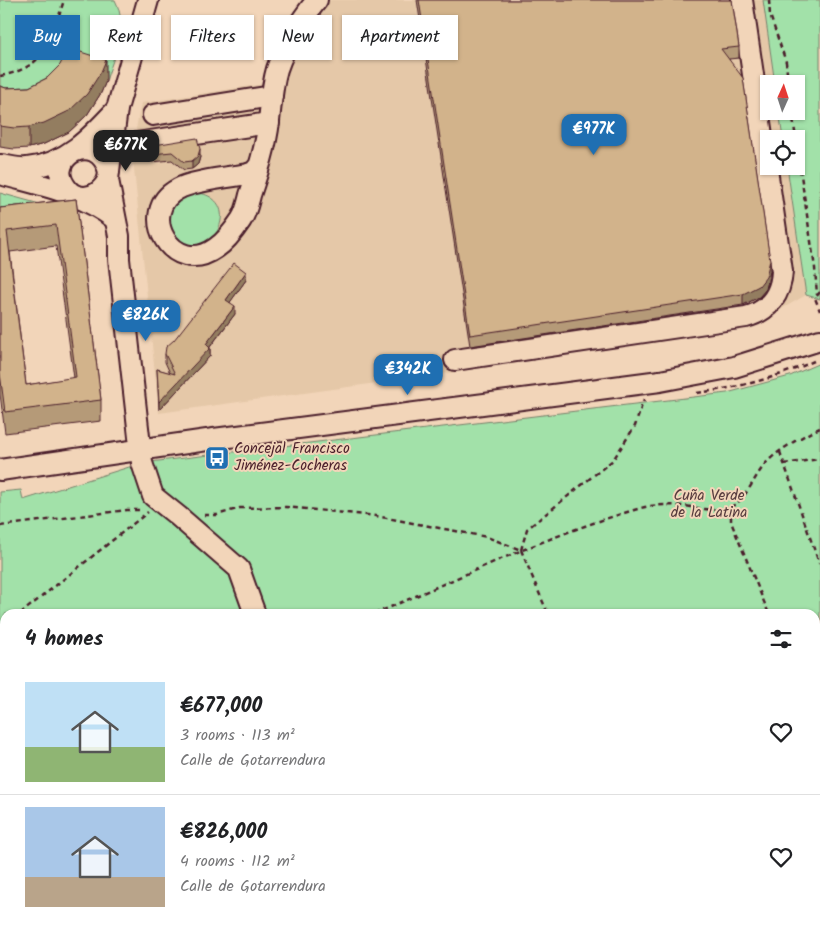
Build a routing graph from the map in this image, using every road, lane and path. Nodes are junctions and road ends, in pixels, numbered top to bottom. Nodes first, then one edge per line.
1 (64, 0) edge
2 (148, 0) edge
3 (317, 0) edge
4 (742, 0) edge
5 (769, 0) edge
6 (787, 75) edge
7 (0, 76) edge
8 (272, 96) junction
9 (118, 109) junction
10 (153, 115) dead end
11 (269, 123) junction
12 (113, 142) junction
13 (72, 152) junction
14 (0, 164) edge
15 (259, 166) junction
16 (0, 174) edge
17 (801, 175) edge
18 (108, 176) junction
19 (74, 195) junction
20 (117, 228) junction
21 (820, 292) edge
22 (817, 295) junction
23 (820, 311) edge
24 (820, 340) edge
25 (820, 359) edge
26 (455, 360) dead end
27 (694, 393) dead end
28 (644, 399) dead end
29 (820, 428) edge
30 (141, 450) junction
31 (780, 452) junction
32 (820, 459) edge
33 (784, 464) junction
34 (0, 470) edge
35 (731, 507) junction
36 (198, 515) dead end
37 (0, 526) edge
38 (521, 550) junction
39 (820, 563) edge
40 (28, 609) edge
41 (253, 609) edge
42 (385, 609) edge
43 (546, 609) edge
44 (767, 609) edge

1 - 7 path
2 - 9 street
3 - 8 street
4 - 26 street
5 - 6 path
8 - 10 street
8 - 11 street
9 - 12 street
9 - 13 street
11 - 12 street
11 - 15 street
12 - 18 street
13 - 14 street
13 - 18 street
13 - 19 street
15 - 15 street
16 - 19 street
17 - 22 path
18 - 19 street
18 - 20 street
19 - 20 street
20 - 30 street
21 - 22 path
22 - 23 path
24 - 30 street
25 - 27 path
28 - 38 path
29 - 31 path
30 - 34 street
30 - 41 street
31 - 33 path
31 - 35 path
32 - 33 path
33 - 39 path
35 - 38 path
35 - 44 path
36 - 38 path
37 - 40 path
38 - 42 path
38 - 43 path

